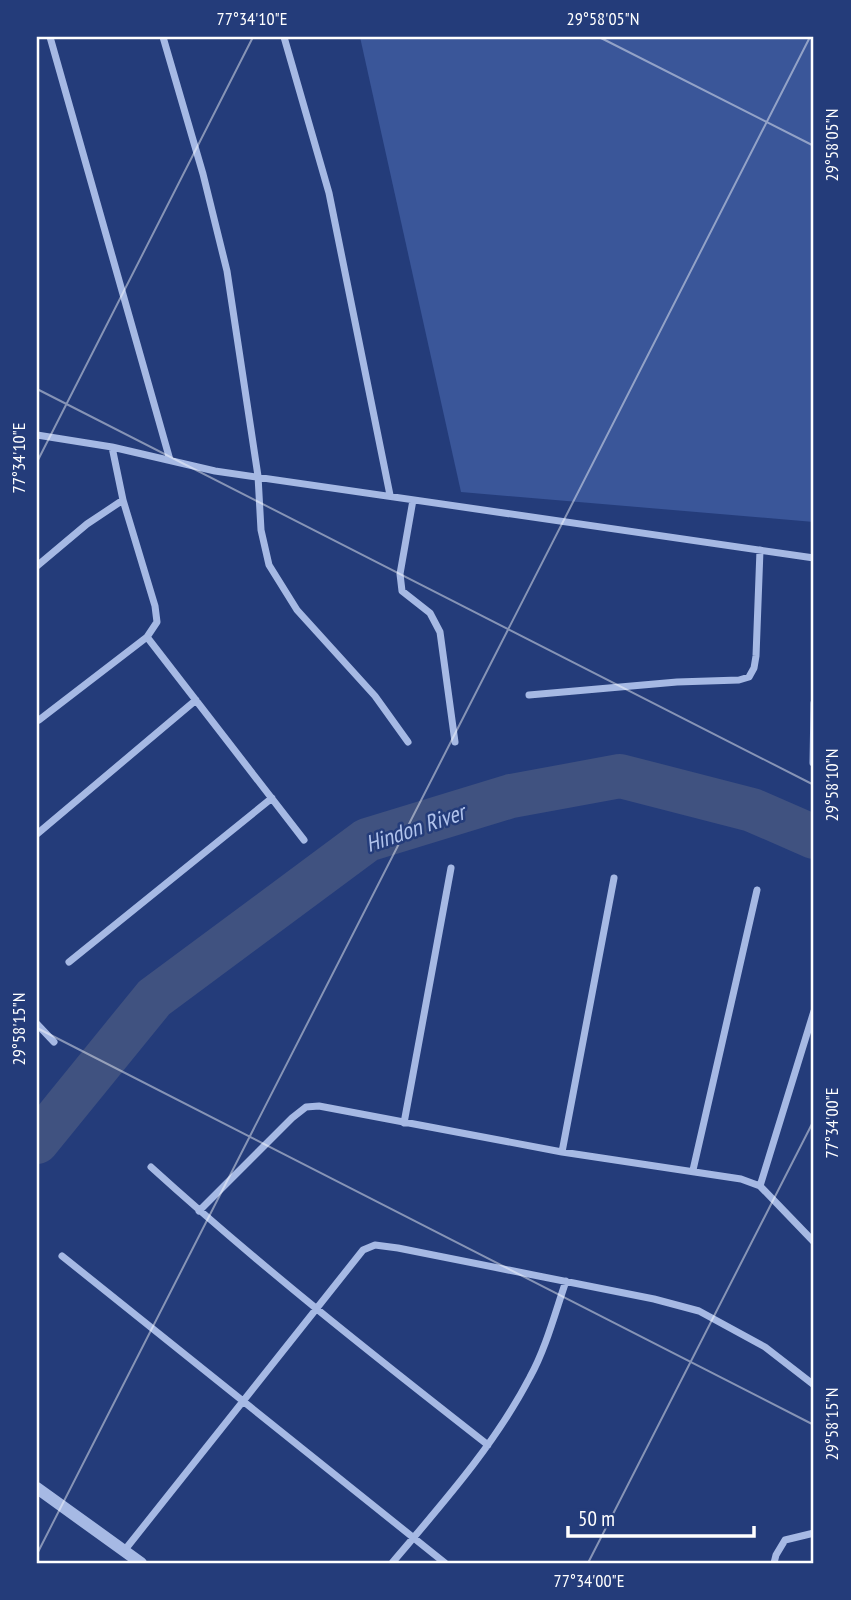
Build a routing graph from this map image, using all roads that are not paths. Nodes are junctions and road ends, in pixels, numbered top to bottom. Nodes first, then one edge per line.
1 (50, 37) edge
2 (163, 37) edge
3 (284, 37) edge
4 (37, 435) edge
5 (112, 447) junction
6 (170, 460) junction
7 (258, 476) junction
8 (390, 495) junction
9 (123, 500) junction
10 (413, 500) junction
11 (760, 550) junction
12 (814, 558) edge
13 (37, 566) edge
14 (147, 637) junction
15 (529, 695) dead end
16 (196, 700) junction
17 (814, 703) edge
18 (40, 720) dead end
19 (408, 741) dead end
20 (455, 742) dead end
21 (813, 763) edge
22 (272, 798) junction
23 (37, 834) edge
24 (304, 840) dead end
25 (451, 868) dead end
26 (614, 878) dead end
27 (757, 890) dead end
28 (69, 962) dead end
29 (814, 1011) edge
30 (37, 1024) edge
31 (54, 1042) dead end
32 (404, 1123) junction
33 (562, 1152) junction
34 (151, 1167) dead end
35 (693, 1170) junction
36 (760, 1186) junction
37 (199, 1211) junction
38 (814, 1242) edge
39 (62, 1256) dead end
40 (566, 1281) junction
41 (316, 1310) junction
42 (814, 1385) edge
43 (244, 1400) junction
44 (488, 1445) junction
45 (37, 1488) edge
46 (814, 1533) edge
47 (414, 1538) junction
48 (124, 1551) junction
49 (141, 1563) edge
50 (392, 1563) edge
51 (445, 1563) edge
52 (774, 1563) edge

1 - 6 street
2 - 7 street
3 - 8 street
4 - 5 street
5 - 6 street
5 - 9 street
6 - 7 street
7 - 8 street
7 - 19 street
8 - 10 street
9 - 13 street
9 - 14 street
10 - 11 street
10 - 20 street
11 - 12 street
11 - 15 street
14 - 16 street
14 - 18 street
16 - 22 street
16 - 23 street
17 - 21 street
22 - 24 street
22 - 28 street
25 - 32 street
26 - 33 street
27 - 35 street
29 - 36 street
30 - 31 street
32 - 33 street
32 - 37 street
33 - 35 street
34 - 37 street
35 - 36 street
36 - 38 street
37 - 41 street
39 - 43 street
40 - 41 street
40 - 42 street
40 - 44 street
41 - 43 street
41 - 44 street
43 - 47 street
43 - 48 street
44 - 47 street
45 - 48 street
46 - 52 street
47 - 50 street
47 - 51 street
48 - 49 street

